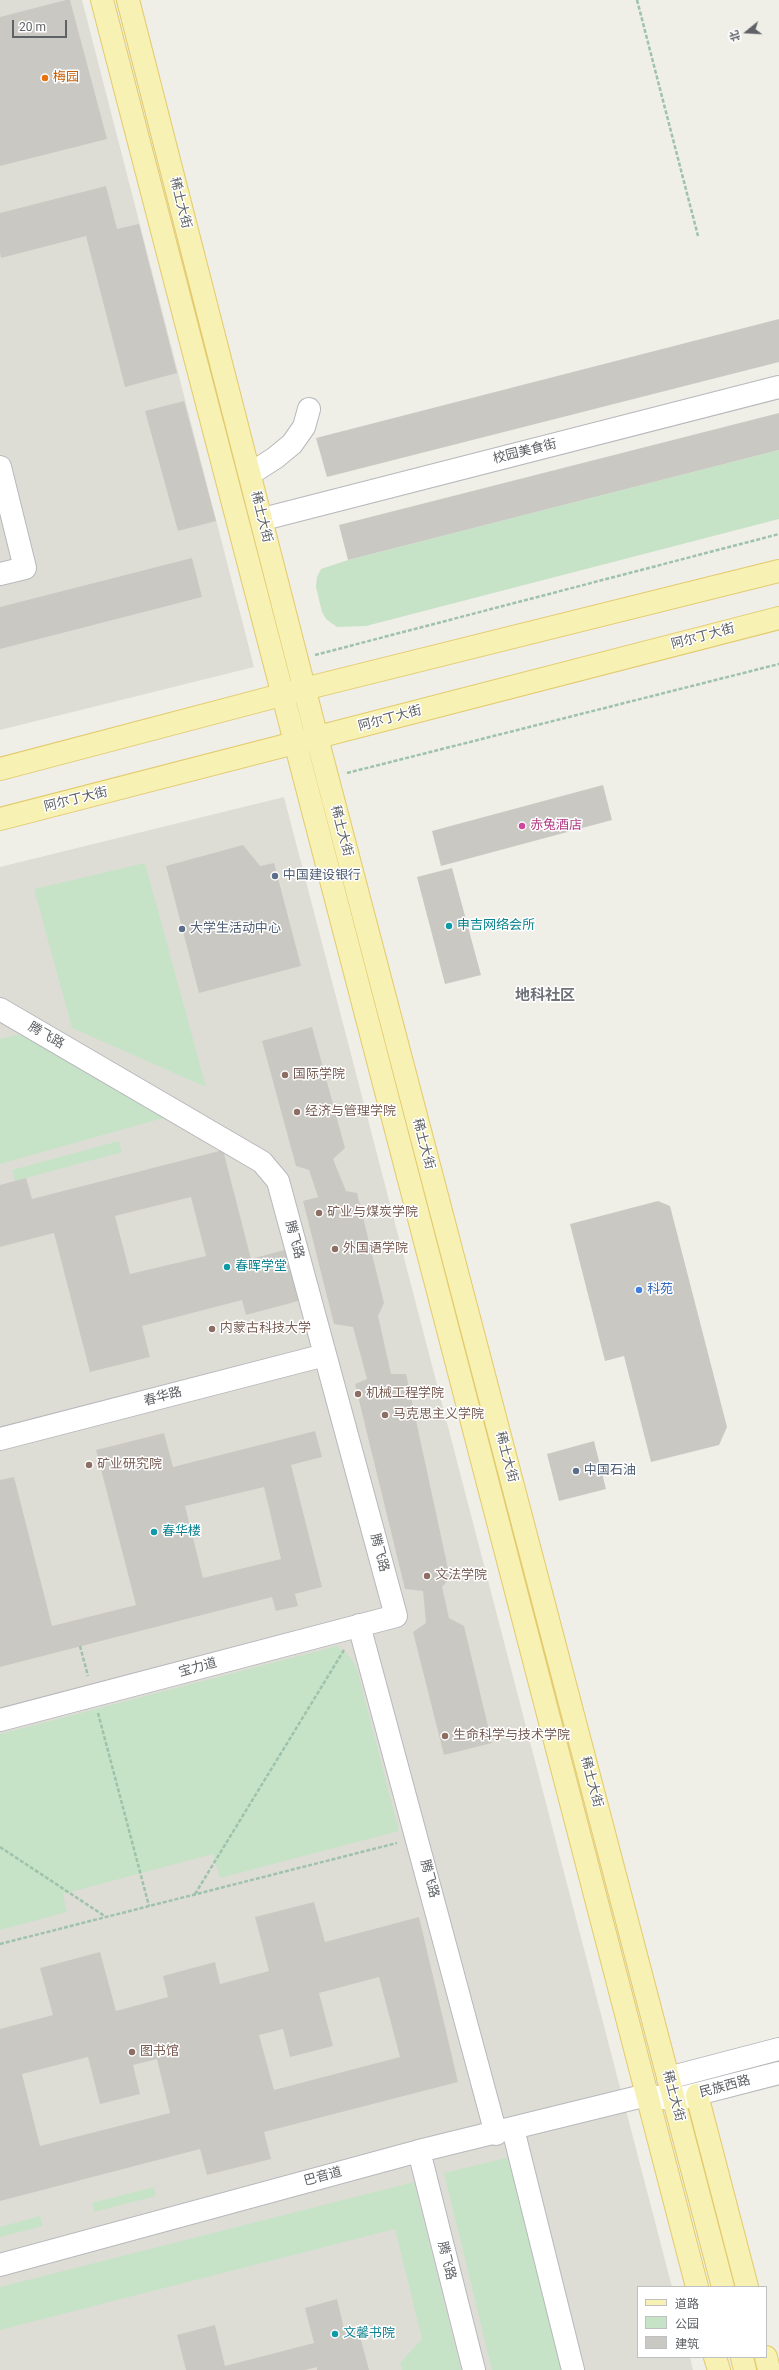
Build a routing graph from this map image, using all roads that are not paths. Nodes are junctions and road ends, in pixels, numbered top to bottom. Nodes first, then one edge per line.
1 (102, 0) edge
2 (128, 0) edge
3 (779, 387) edge
4 (309, 409) dead end
5 (0, 466) edge
6 (250, 474) junction
7 (270, 517) dead end
8 (779, 571) edge
9 (0, 574) edge
10 (779, 618) edge
11 (304, 689) junction
12 (282, 695) junction
13 (317, 738) junction
14 (296, 743) junction
15 (0, 769) edge
16 (0, 819) edge
17 (0, 1009) edge
18 (325, 1355) junction
19 (0, 1439) edge
20 (396, 1616) joint
21 (359, 1625) junction
22 (0, 1720) edge
23 (779, 2049) edge
24 (779, 2073) edge
25 (668, 2078) junction
26 (647, 2095) junction
27 (697, 2095) junction
28 (674, 2100) junction
29 (504, 2132) junction
30 (419, 2151) junction
31 (0, 2265) edge
32 (697, 2286) edge
33 (723, 2286) edge
34 (747, 2286) edge
35 (715, 2358) edge
36 (742, 2358) edge
37 (766, 2358) edge
38 (474, 2370) edge
39 (573, 2370) edge
40 (718, 2370) edge
41 (745, 2370) edge
42 (769, 2370) edge

1 - 12 main road, 稀土大街
2 - 6 main road, 稀土大街
3 - 7 street, 校园美食街
4 - 6 street
5 - 9 street
6 - 11 main road, 稀土大街
8 - 11 main road
10 - 13 main road, 阿尔丁大街
11 - 12 main road
11 - 13 main road, 稀土大街
12 - 14 main road, 稀土大街
12 - 15 main road
13 - 14 main road, 阿尔丁大街
13 - 25 main road, 稀土大街
14 - 16 main road, 阿尔丁大街
14 - 26 main road, 稀土大街
17 - 18 street, 腾飞路
18 - 19 street, 春华路
18 - 20 street, 腾飞路
20 - 21 street, 宝力道
21 - 22 street, 宝力道
21 - 29 street, 腾飞路
23 - 25 street, 民族西路
24 - 27 street, 民族西路
25 - 26 main road
25 - 28 main road, 稀土大街
26 - 28 street, 民族西路
26 - 29 street, 巴音道
26 - 32 main road, 稀土大街
27 - 28 street, 民族西路
27 - 34 main road
28 - 33 main road, 稀土大街
29 - 30 street, 巴音道
29 - 39 street, 腾飞路
30 - 31 street, 巴音道
30 - 38 street, 腾飞路
35 - 40 main road
36 - 41 main road
37 - 42 main road

